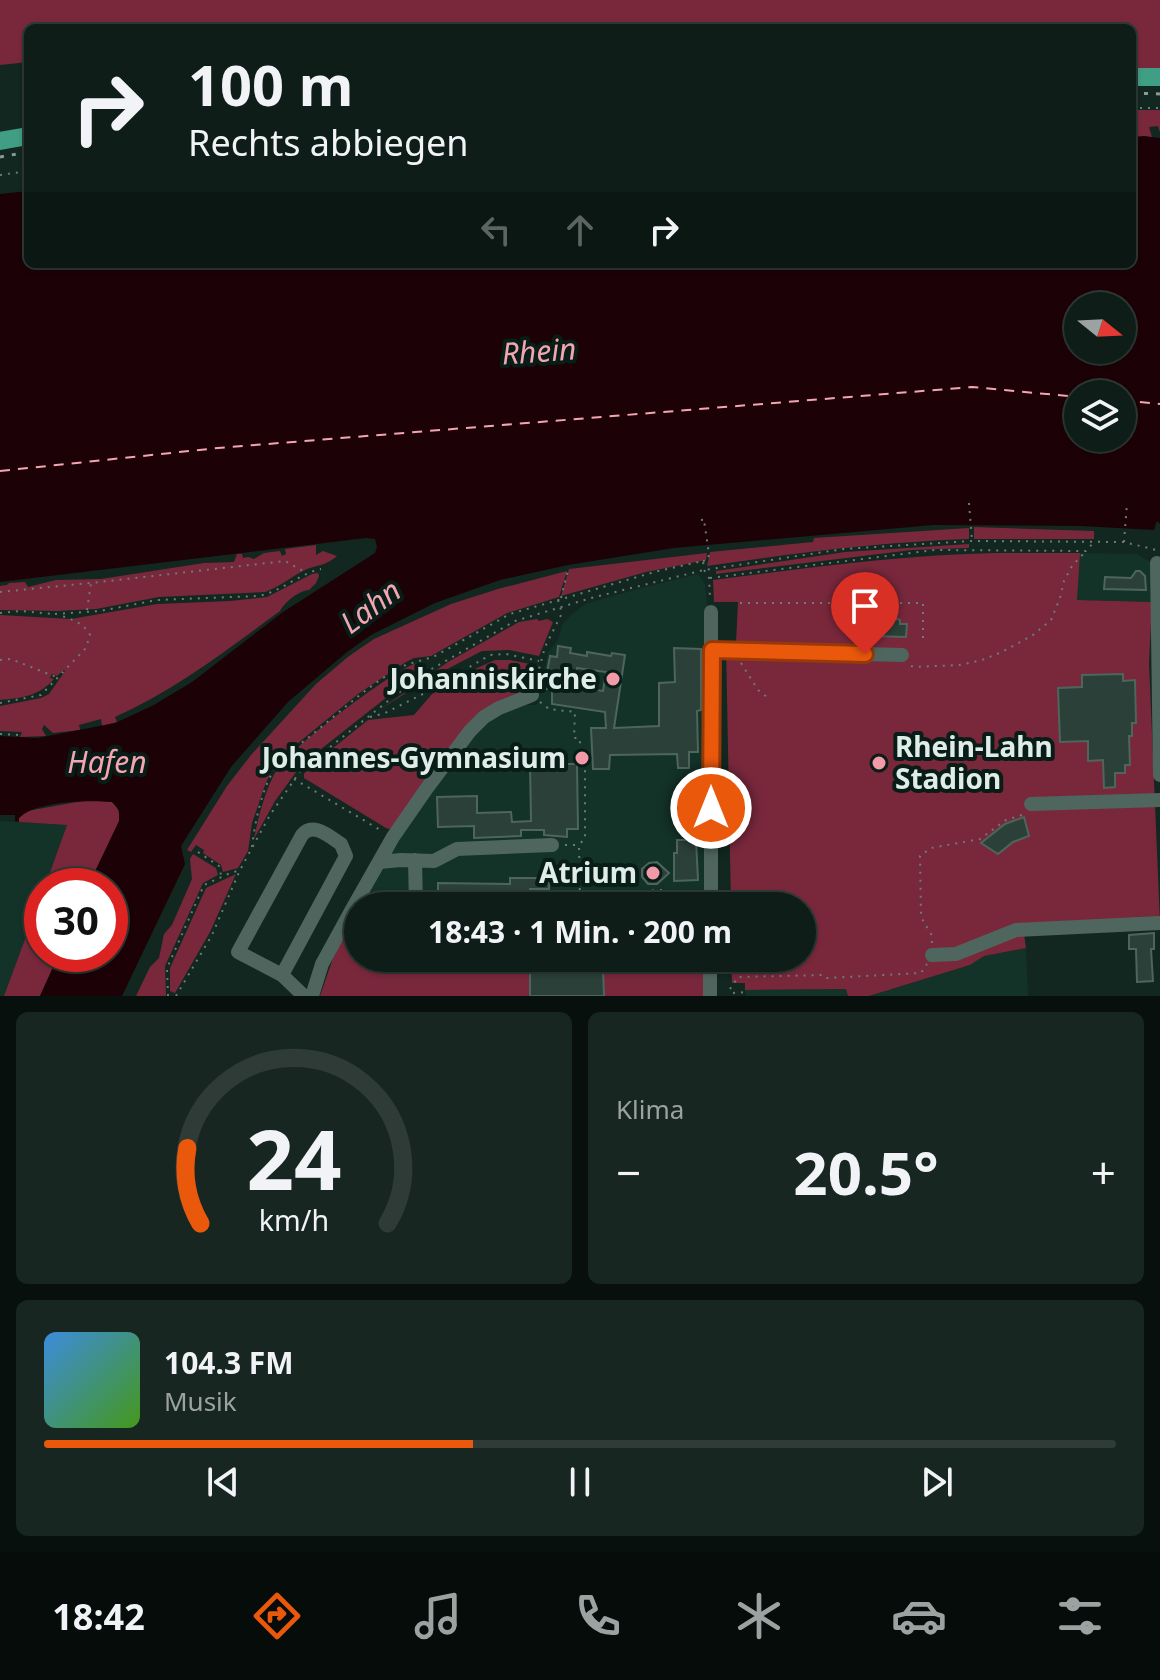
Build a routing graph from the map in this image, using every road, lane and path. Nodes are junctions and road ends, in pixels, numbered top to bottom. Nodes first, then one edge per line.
1 (1136, 77) edge
2 (1160, 77) edge
3 (1136, 108) edge
4 (1160, 108) edge
5 (24, 137) edge
6 (0, 141) edge
7 (24, 172) edge
8 (0, 175) edge
9 (969, 503) dead end
10 (1127, 503) dead end
11 (705, 520) dead end
12 (972, 541) junction
13 (1094, 542) junction
14 (1124, 542) junction
15 (1086, 551) junction
16 (703, 561) junction
17 (1159, 567) edge
18 (321, 569) dead end
19 (568, 570) dead end
20 (704, 570) junction
21 (306, 573) junction
22 (709, 578) junction
23 (91, 583) junction
24 (0, 592) edge
25 (559, 599) junction
26 (866, 602) junction
27 (740, 603) dead end
28 (560, 608) junction
29 (86, 611) junction
30 (711, 612) joint
31 (0, 613) edge
32 (55, 614) junction
33 (923, 639) dead end
34 (1159, 648) edge
35 (712, 650) junction
36 (739, 651) junction
37 (865, 654) junction
38 (899, 655) joint
39 (0, 660) edge
40 (540, 661) junction
41 (57, 678) junction
42 (532, 695) junction
43 (768, 698) dead end
44 (0, 703) edge
45 (366, 718) junction
46 (0, 734) edge
47 (20, 735) dead end
48 (1160, 775) edge
49 (294, 779) junction
50 (1160, 800) edge
51 (1031, 804) joint
52 (393, 837) junction
53 (552, 845) junction
54 (579, 845) junction
55 (252, 850) junction
56 (198, 852) dead end
57 (415, 860) junction
58 (379, 862) junction
59 (240, 870) junction
60 (222, 876) junction
61 (416, 892) edge
62 (553, 892) edge
63 (580, 892) edge
64 (626, 892) edge
65 (663, 892) edge
66 (711, 892) edge
67 (1160, 923) edge
68 (932, 955) junction
69 (710, 972) edge
70 (282, 975) junction
71 (746, 992) dead end
72 (168, 996) edge
73 (176, 996) edge
74 (304, 996) edge
75 (312, 996) edge
76 (710, 996) edge

1 - 2 main road
3 - 4 path
5 - 6 main road
7 - 8 path
9 - 12 path
10 - 14 path
11 - 16 path
12 - 13 path
12 - 20 path
13 - 14 path
13 - 15 path
14 - 17 path
15 - 22 path
15 - 38 path
16 - 20 path
16 - 25 path
17 - 34 street
18 - 21 path
19 - 25 path
20 - 22 path
20 - 28 path
21 - 23 path
21 - 29 path
22 - 30 path
23 - 24 path
23 - 29 path
25 - 28 path
25 - 55 path
26 - 27 path
26 - 33 path
26 - 37 path
28 - 40 path
28 - 45 path
29 - 32 path
30 - 35 street
31 - 32 path
32 - 41 path
34 - 48 street
35 - 36 street
35 - 66 street
36 - 37 street
36 - 43 path
37 - 38 street
39 - 41 path
40 - 42 path
40 - 45 path
41 - 44 path
42 - 52 street
42 - 54 path
45 - 49 path
46 - 47 path
49 - 52 path
49 - 55 path
50 - 51 street
51 - 68 path
52 - 58 street
53 - 54 path
53 - 57 street
53 - 62 path
54 - 63 path
55 - 59 path
56 - 60 path
57 - 58 street
57 - 61 street
58 - 75 street
59 - 60 path
59 - 73 path
60 - 72 path
64 - 65 path
67 - 68 street
68 - 71 path
69 - 76 street
70 - 70 street
70 - 74 street

